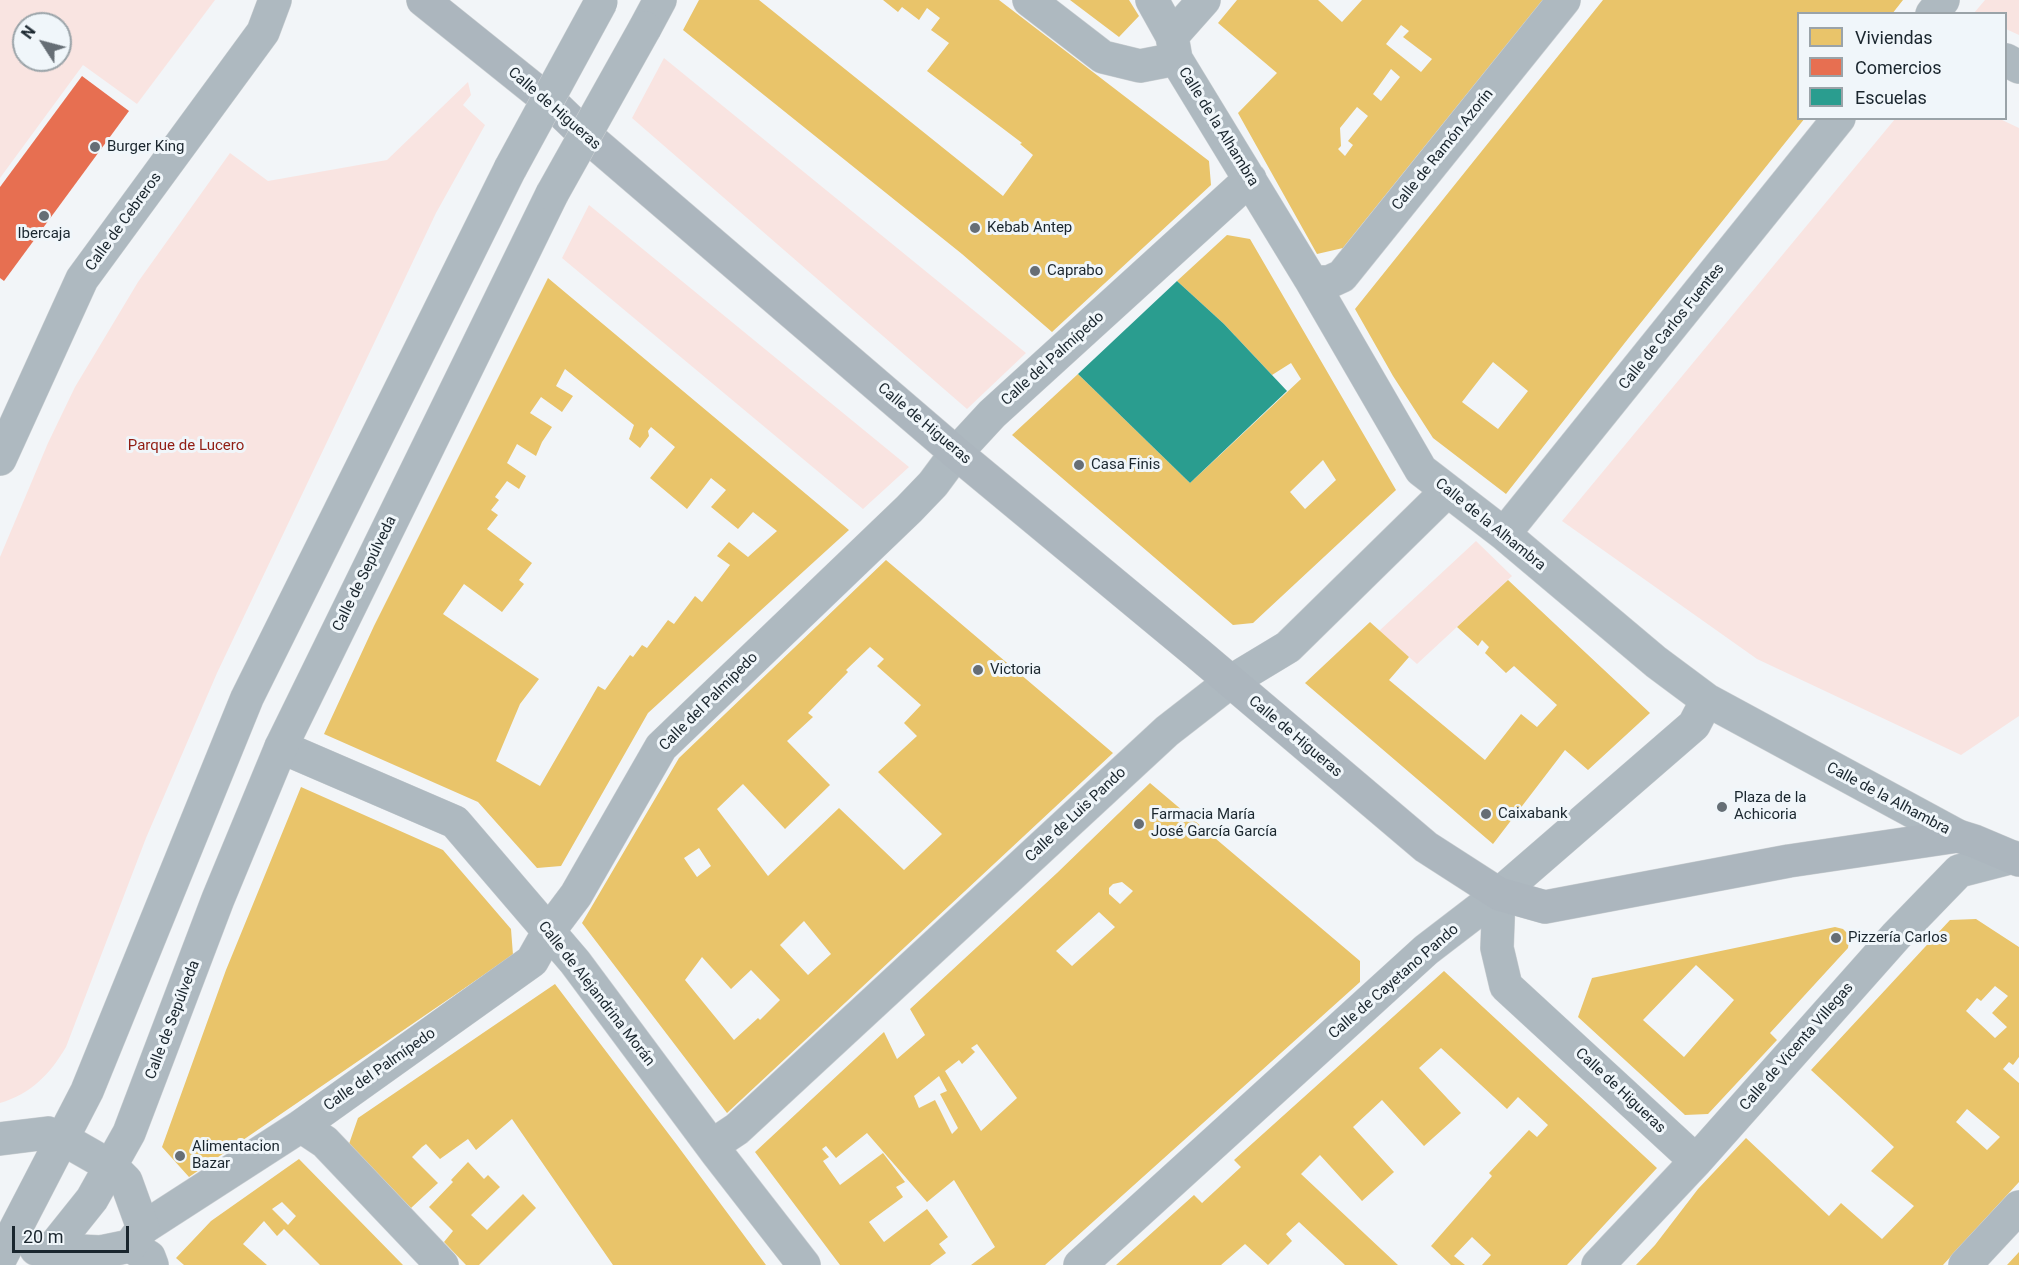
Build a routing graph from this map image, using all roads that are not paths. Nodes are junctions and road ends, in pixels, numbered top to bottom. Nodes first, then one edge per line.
1 (275, 0) edge
2 (423, 0) edge
3 (1029, 0) edge
4 (1152, 0) edge
5 (1203, 0) edge
6 (1564, 0) edge
7 (1943, 0) edge
8 (602, 1) edge
9 (1934, 12) edge
10 (652, 14) edge
11 (1174, 47) junction
12 (1837, 120) edge
13 (1250, 179) junction
14 (1312, 282) junction
15 (956, 453) junction
16 (0, 459) edge
17 (1448, 491) junction
18 (1504, 534) junction
19 (1230, 682) junction
20 (1707, 700) junction
21 (281, 747) junction
22 (1958, 836) junction
23 (2016, 859) edge
24 (1499, 894) junction
25 (549, 931) junction
26 (301, 1126) junction
27 (0, 1138) edge
28 (63, 1139) junction
29 (717, 1153) junction
30 (101, 1161) junction
31 (1696, 1161) junction
32 (2019, 1208) edge
33 (2, 1251) edge
34 (125, 1251) edge
35 (48, 1257) edge
36 (442, 1265) edge
37 (804, 1265) edge
38 (1080, 1265) edge
39 (1598, 1265) edge
40 (1965, 1265) edge

1 - 16 street, Calle de Cebreros
2 - 15 main road, Calle de Higueras
3 - 11 street
4 - 11 street, Calle de la Alhambra
5 - 11 street
6 - 14 street, Calle de Ramón Azorín
7 - 9 street
8 - 28 street, bridge
10 - 21 street, Calle de Sepúlveda, bridge
11 - 13 street, Calle de la Alhambra
12 - 18 street, Calle de Carlos Fuentes
13 - 14 street, Calle de la Alhambra
13 - 15 street, Calle del Palmípedo
14 - 17 street, Calle de la Alhambra
15 - 19 main road, Calle de Higueras
15 - 25 street, Calle del Palmípedo
17 - 18 street, Calle de la Alhambra
17 - 19 street, Calle de Luis Pando
18 - 20 street, Calle de la Alhambra
19 - 24 main road, Calle de Higueras
19 - 29 street, Calle de Luis Pando
20 - 22 street, Calle de la Alhambra
20 - 24 street, Calle de Cayetano Pando
21 - 25 street, Calle de Alejandrina Morán
21 - 30 street, Calle de Sepúlveda
22 - 23 main road, Calle de la Alhambra
22 - 24 main road
23 - 31 street, Calle de Vicenta Villegas
24 - 31 street, Calle de Higueras
24 - 38 street, Calle de Cayetano Pando
25 - 26 street, Calle del Palmípedo
25 - 29 street, Calle de Alejandrina Morán
26 - 34 street, Calle del Palmípedo
26 - 36 street
27 - 28 street
28 - 30 street
28 - 33 street
29 - 37 street, Calle de Alejandrina Morán
30 - 34 street
30 - 35 street, Calle de Sepúlveda
31 - 39 street, Calle de Vicenta Villegas
32 - 40 street
33 - 35 street
34 - 35 street

